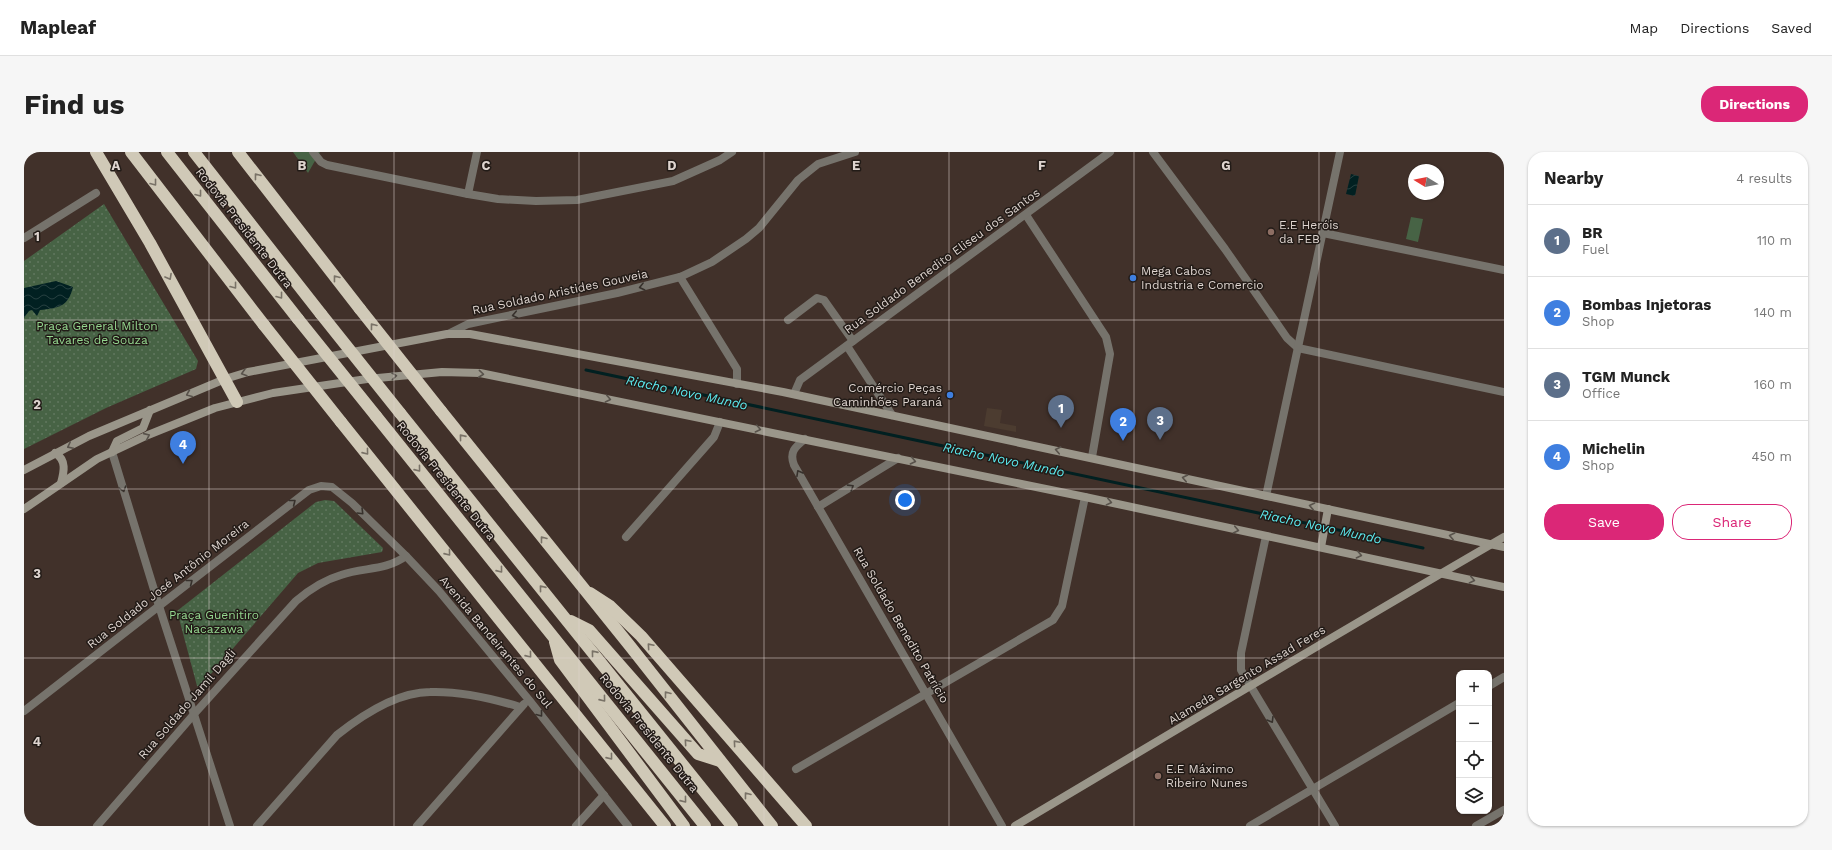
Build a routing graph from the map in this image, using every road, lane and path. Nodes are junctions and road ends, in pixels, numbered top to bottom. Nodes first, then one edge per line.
1 (96, 152) edge
2 (131, 152) edge
3 (167, 152) edge
4 (194, 152) edge
5 (238, 152) edge
6 (313, 152) edge
7 (477, 152) edge
8 (732, 152) edge
9 (855, 152) edge
10 (1110, 152) edge
11 (1153, 152) edge
12 (1340, 152) edge
13 (96, 193) dead end
14 (468, 194) junction
15 (1026, 215) junction
16 (1323, 233) junction
17 (24, 238) edge
18 (1504, 270) edge
19 (680, 277) junction
20 (788, 320) dead end
21 (447, 334) junction
22 (850, 344) junction
23 (1298, 348) junction
24 (225, 379) junction
25 (737, 384) junction
26 (1504, 392) edge
27 (794, 394) junction
28 (237, 402) junction
29 (150, 410) junction
30 (892, 415) junction
31 (720, 422) junction
32 (805, 439) junction
33 (112, 452) junction
34 (55, 453) junction
35 (898, 458) junction
36 (1092, 458) junction
37 (24, 470) edge
38 (61, 483) junction
39 (332, 487) joint
40 (1266, 496) junction
41 (1085, 497) junction
42 (818, 507) junction
43 (25, 508) edge
44 (1328, 513) junction
45 (1266, 536) junction
46 (1504, 536) edge
47 (626, 537) dead end
48 (1322, 543) junction
49 (1487, 546) junction
50 (1504, 547) edge
51 (406, 556) junction
52 (1440, 573) junction
53 (1504, 587) edge
54 (585, 591) junction
55 (159, 606) junction
56 (567, 619) junction
57 (553, 635) junction
58 (1504, 677) edge
59 (1492, 684) edge
60 (1251, 686) junction
61 (926, 693) junction
62 (529, 700) junction
63 (1456, 705) edge
64 (520, 707) junction
65 (24, 711) edge
66 (195, 713) junction
67 (720, 761) junction
68 (796, 769) dead end
69 (1313, 789) junction
70 (604, 795) junction
71 (1504, 810) edge
72 (97, 826) edge
73 (230, 826) edge
74 (257, 826) edge
75 (417, 826) edge
76 (576, 826) edge
77 (628, 826) edge
78 (665, 826) edge
79 (684, 826) edge
80 (705, 826) edge
81 (732, 826) edge
82 (772, 826) edge
83 (806, 826) edge
84 (1002, 826) edge
85 (1015, 826) edge
86 (1250, 826) edge
87 (1334, 826) edge
88 (1476, 826) edge

1 -> 24 highway
2 -> 78 highway, bridge
3 -> 57 highway, Rodovia Presidente Dutra, bridge
56 -> 4 highway, Rodovia Presidente Dutra, bridge
54 -> 5 highway, bridge
6 - 14 street
7 - 14 street
8 - 14 street
9 - 19 street, Rua Soldado Aristides Gouveia
10 - 15 street, Rua Soldado Benedito Eliseu dos Santos
11 - 23 street
12 - 16 street
13 - 17 street
15 - 22 street, Rua Soldado Benedito Eliseu dos Santos
15 - 36 street
16 - 18 street
16 - 23 street
19 -> 21 street, Rua Soldado Aristides Gouveia
19 - 25 street
20 - 22 street
21 -> 24 main road
21 - 25 main road
22 - 27 street, Rua Soldado Benedito Eliseu dos Santos
22 - 30 street
23 - 26 street
23 - 40 street
24 - 28 highway
24 -> 29 main road
25 - 27 main road
27 - 30 main road
28 -> 31 main road
33 -> 28 main road
29 - 33 main road
29 -> 34 main road
36 -> 30 main road
31 -> 32 main road
31 - 47 street
32 - 35 main road
42 -> 32 street, Rua Soldado Benedito Patrício
33 - 38 main road
33 -> 55 street
34 - 37 main road
34 - 38 main road
35 -> 41 main road
42 -> 35 street
40 -> 36 main road
38 - 43 main road
39 -> 51 street, Avenida Bandeirantes do Sul
55 -> 39 street, Rua Soldado José Antônio Moreira
44 -> 40 main road
41 -> 45 main road
41 - 61 street
42 - 61 street, Rua Soldado Benedito Patrício
44 - 48 main road
49 -> 44 main road
45 - 48 main road
45 - 60 street
46 - 49 main road, Alameda Sargento Assad Feres
48 -> 52 main road
49 - 50 main road
49 - 52 main road, Alameda Sargento Assad Feres
51 - 62 street, Avenida Bandeirantes do Sul
51 - 66 street, Rua Soldado Jamil Dagli
52 -> 53 main road
52 - 60 main road, Alameda Sargento Assad Feres
67 -> 54 highway
83 -> 54 highway
55 - 65 street, Rua Soldado José Antônio Moreira
55 - 66 street
67 -> 56 highway
81 -> 56 highway, Rodovia Presidente Dutra
57 - 79 highway
57 -> 80 highway, Rodovia Presidente Dutra
58 - 59 street
60 -> 69 street
60 - 85 main road, Alameda Sargento Assad Feres
61 - 68 street
61 - 84 street, Rua Soldado Benedito Patrício
62 - 64 street
62 -> 70 street, Avenida Bandeirantes do Sul
63 - 69 street
64 - 74 street
64 - 75 street
66 - 72 street, Rua Soldado Jamil Dagli
66 - 73 street
82 -> 67 highway
69 - 86 street
69 - 87 street
70 - 76 street
70 - 77 street, Avenida Bandeirantes do Sul
71 - 88 street

